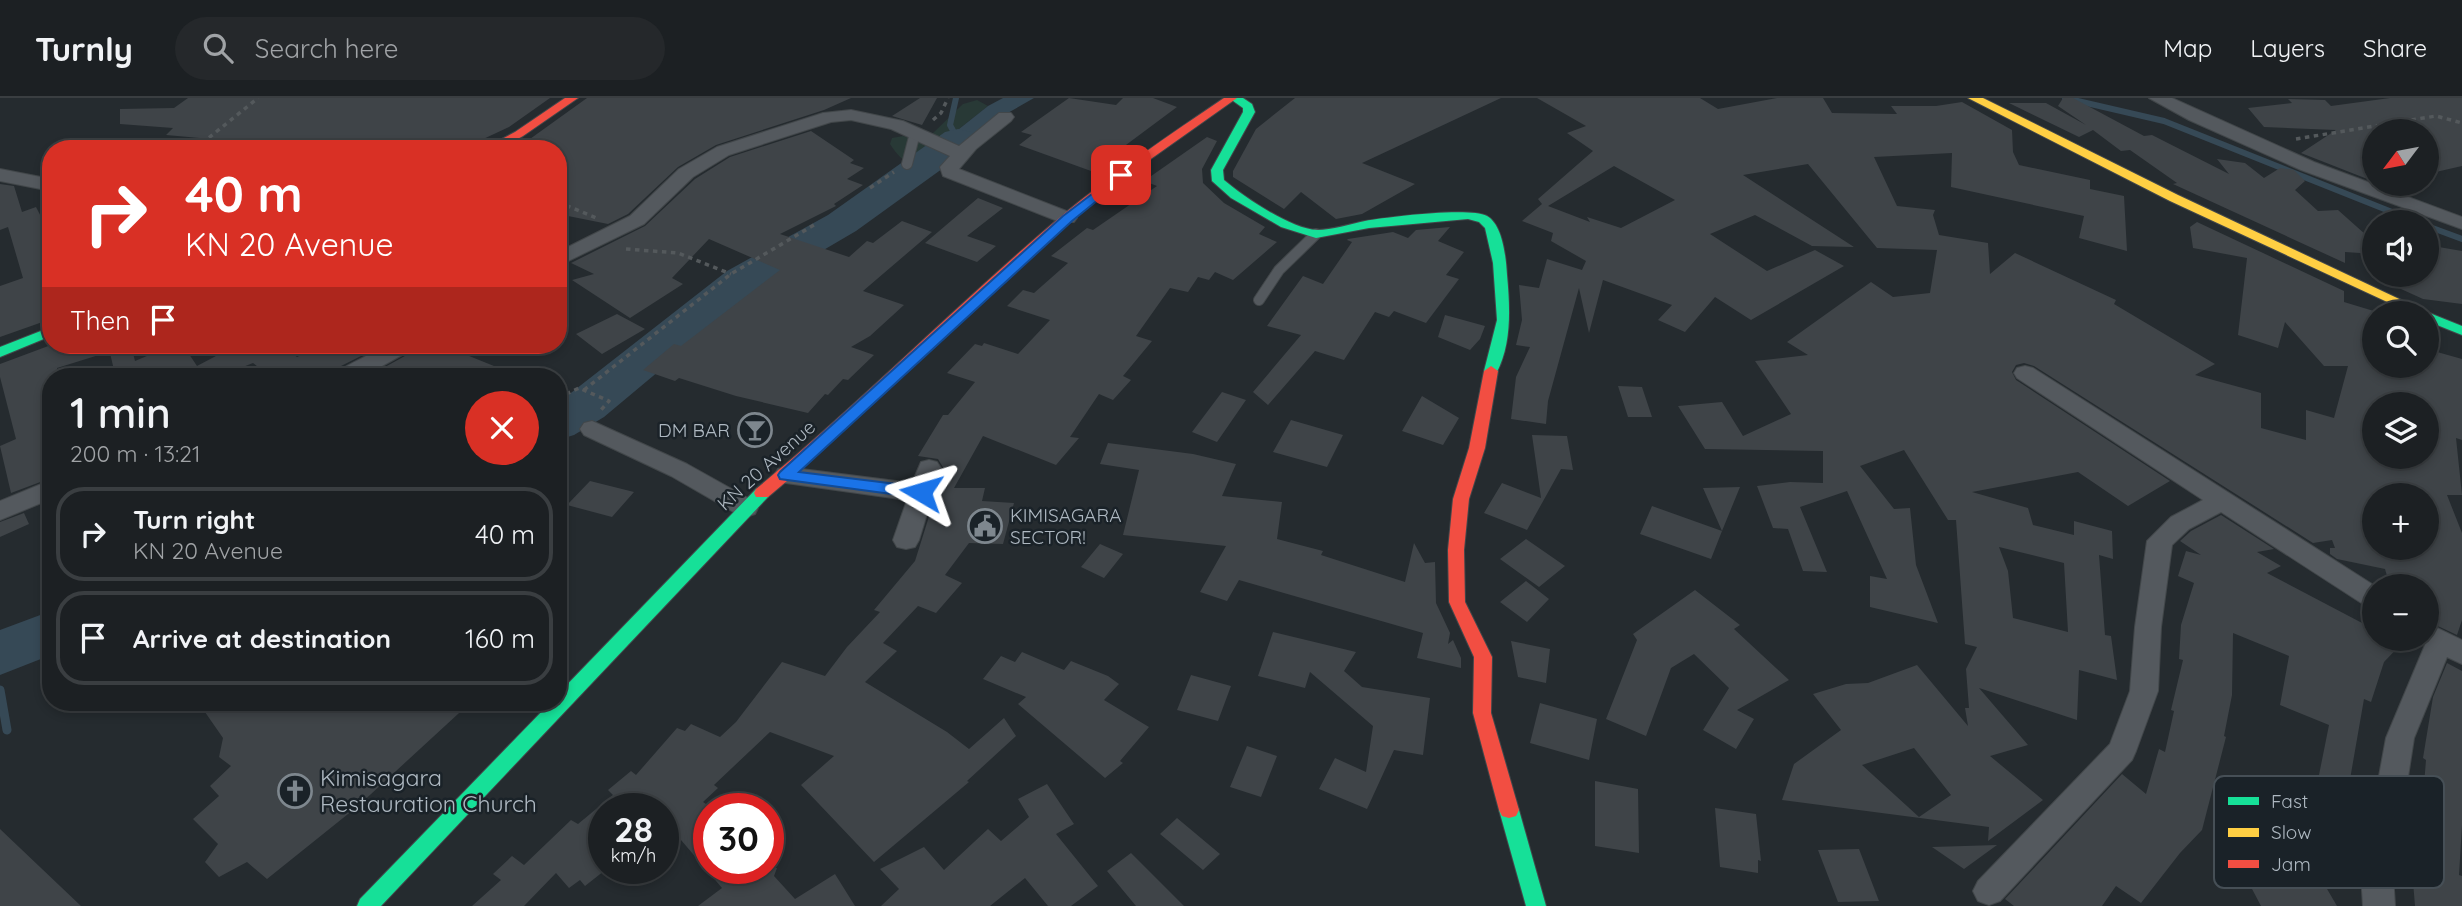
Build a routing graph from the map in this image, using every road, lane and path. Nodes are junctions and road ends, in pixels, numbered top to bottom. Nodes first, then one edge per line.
1 (256, 98) edge
2 (572, 98) edge
3 (1233, 98) edge
4 (1974, 98) edge
5 (2158, 98) edge
6 (1005, 117) dead end
7 (2462, 122) edge
8 (922, 137) junction
9 (2294, 139) dead end
10 (206, 140) edge
11 (506, 140) edge
12 (958, 153) junction
13 (907, 164) joint
14 (0, 175) edge
15 (42, 183) edge
16 (870, 188) dead end
17 (567, 206) edge
18 (1067, 218) junction
19 (2462, 223) edge
20 (814, 225) dead end
21 (1316, 234) junction
22 (608, 236) junction
23 (567, 256) edge
24 (731, 274) junction
25 (1259, 300) dead end
26 (2396, 301) edge
27 (2439, 321) edge
28 (2462, 331) edge
29 (42, 335) edge
30 (0, 352) edge
31 (388, 354) edge
32 (364, 368) edge
33 (2025, 373) dead end
34 (586, 391) junction
35 (567, 393) edge
36 (605, 400) dead end
37 (592, 429) dead end
38 (929, 468) dead end
39 (786, 475) junction
40 (921, 492) junction
41 (42, 493) edge
42 (2221, 501) junction
43 (746, 508) junction
44 (0, 511) edge
45 (906, 540) dead end
46 (2362, 591) edge
47 (2443, 642) edge
48 (567, 696) edge
49 (553, 711) edge
50 (2394, 776) edge
51 (2378, 888) edge
52 (1989, 891) dead end
53 (367, 906) edge
54 (1536, 906) edge
55 (2379, 906) edge

1 - 10 path
2 - 11 street
3 - 18 street, KN 20 Avenue
3 - 21 street
4 - 26 street
5 - 19 street
6 - 12 street
7 - 9 path
8 - 12 street
8 - 13 lane
8 - 22 street
12 - 18 street
13 - 16 path
14 - 15 street
17 - 22 path
18 - 39 street, KN 20 Avenue
20 - 24 path
21 - 25 lane
21 - 54 street
22 - 23 street
22 - 24 path
24 - 34 path
27 - 28 street
29 - 30 street
31 - 32 street
33 - 42 street
34 - 35 path
34 - 36 path
37 - 43 street
38 - 40 street
39 - 40 street
39 - 43 street, KN 20 Avenue
40 - 45 street
41 - 44 street
42 - 46 street
42 - 52 street
43 - 48 street, KN 20 Avenue
47 - 50 street
49 - 53 street, KN 20 Avenue
51 - 55 street

